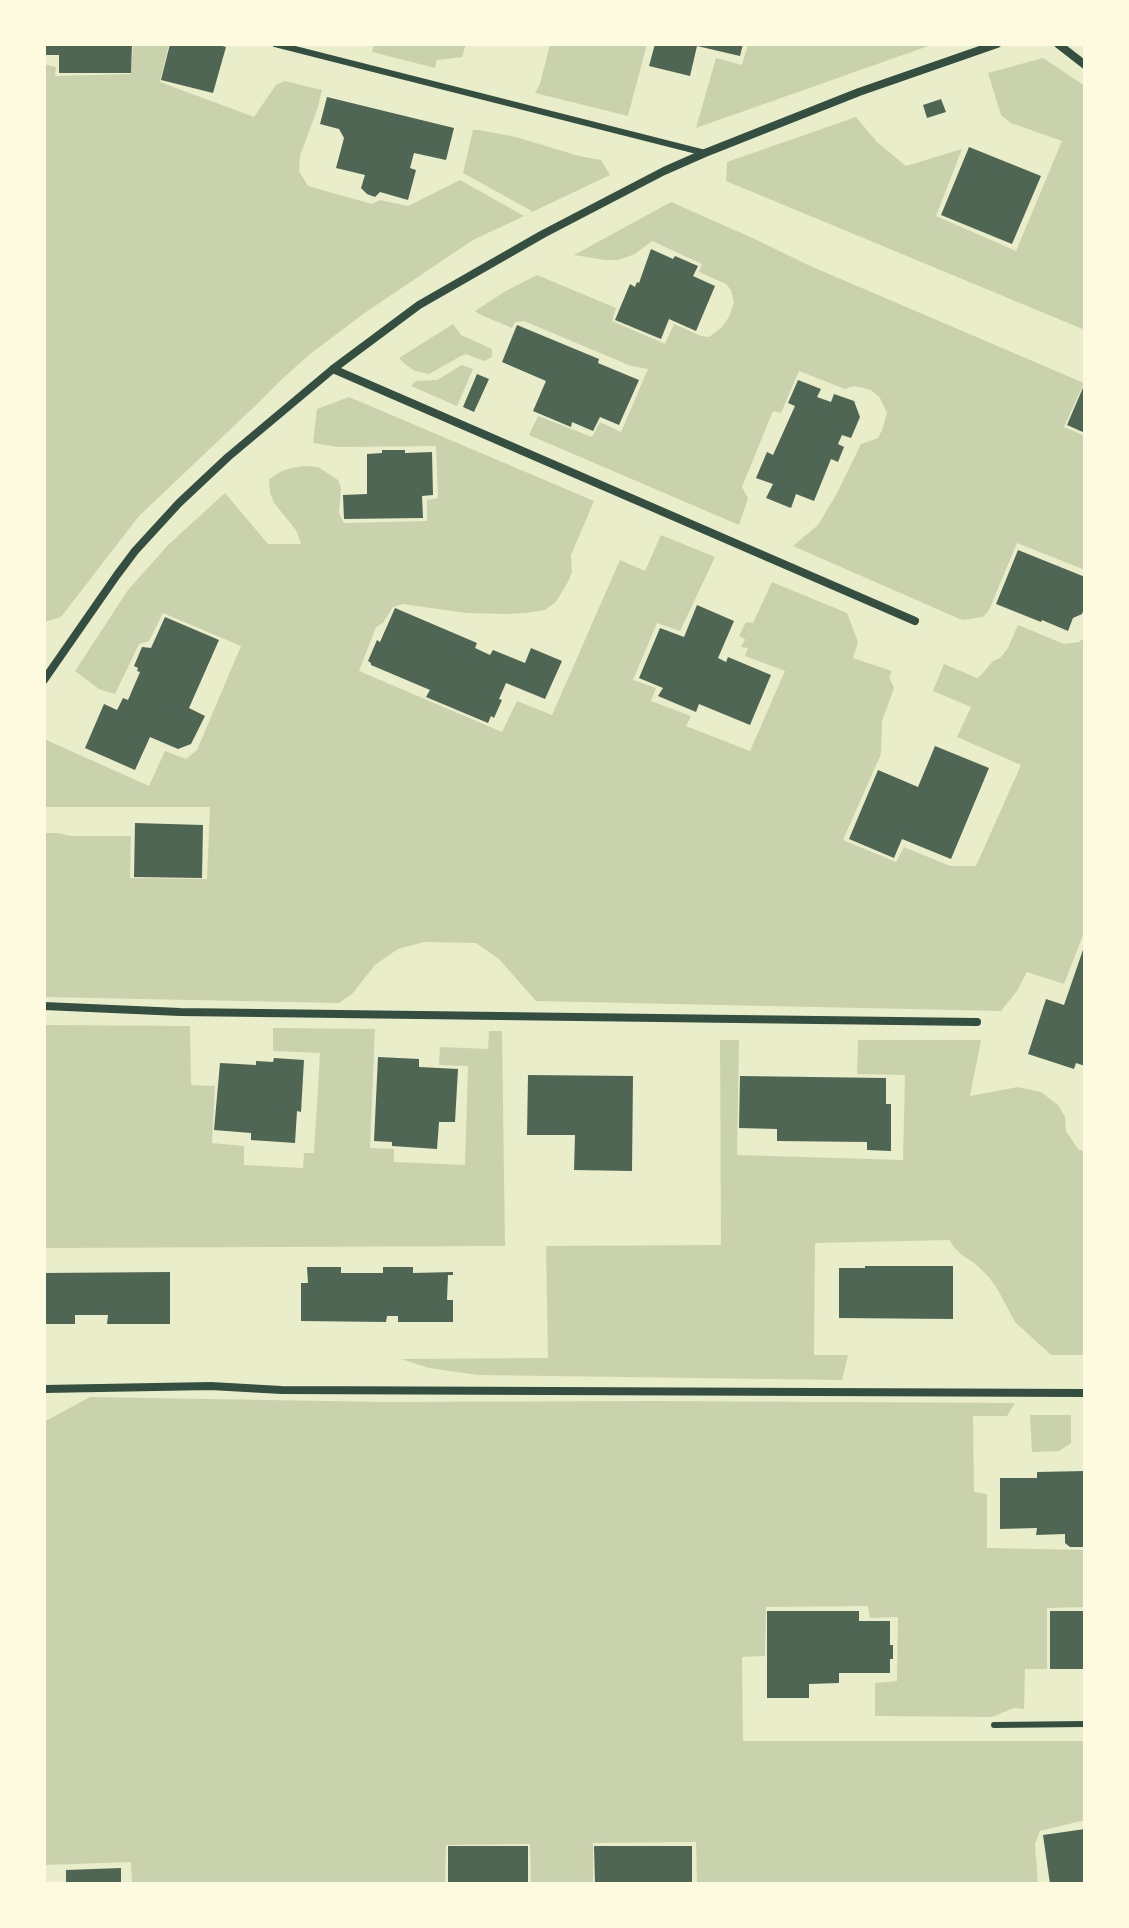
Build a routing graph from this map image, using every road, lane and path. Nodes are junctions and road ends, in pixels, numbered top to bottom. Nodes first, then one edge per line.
1 (275, 44) edge
2 (997, 44) edge
3 (1058, 44) edge
4 (1085, 65) edge
5 (705, 153) junction
6 (333, 369) junction
7 (915, 621) dead end
8 (44, 680) edge
9 (44, 1006) edge
10 (977, 1022) dead end
11 (44, 1389) edge
12 (1085, 1393) edge
13 (1085, 1724) edge
14 (994, 1725) dead end

1 - 5 lane
2 - 5 street
3 - 4 street
5 - 6 street
6 - 7 street
6 - 8 street
9 - 10 street
11 - 12 street
13 - 14 lane

